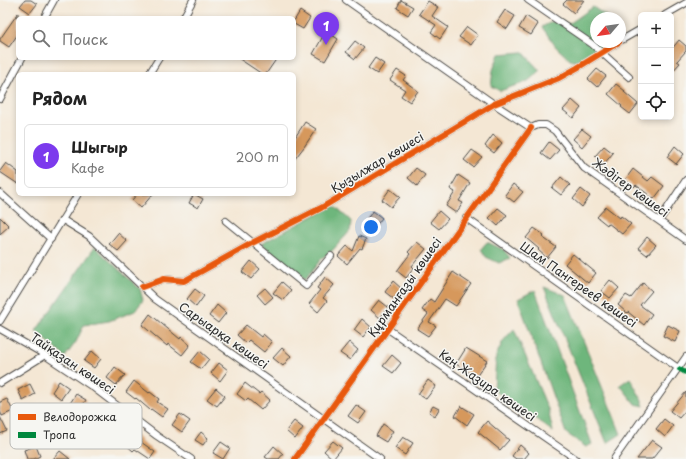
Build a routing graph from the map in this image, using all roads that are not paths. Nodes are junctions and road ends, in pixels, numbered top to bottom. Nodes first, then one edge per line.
1 (54, 0) edge
2 (193, 0) edge
3 (346, 0) edge
4 (528, 0) edge
5 (686, 3) edge
6 (671, 12) edge
7 (45, 16) edge
8 (184, 16) edge
9 (638, 31) edge
10 (626, 38) edge
11 (610, 48) edge
12 (601, 53) junction
13 (21, 60) edge
14 (158, 60) edge
15 (150, 72) edge
16 (629, 77) dead end
17 (0, 99) edge
18 (494, 104) junction
19 (531, 128) junction
20 (686, 180) edge
21 (0, 193) edge
22 (77, 196) edge
23 (466, 218) junction
24 (63, 220) junction
25 (659, 221) junction
26 (226, 222) dead end
27 (51, 239) junction
28 (686, 240) edge
29 (252, 243) junction
30 (331, 256) dead end
31 (142, 287) junction
32 (0, 321) edge
33 (0, 329) edge
34 (388, 329) junction
35 (45, 355) junction
36 (686, 357) edge
37 (678, 368) junction
38 (0, 384) edge
39 (114, 403) edge
40 (324, 419) junction
41 (142, 425) edge
42 (191, 459) edge
43 (295, 459) edge
44 (380, 459) edge
45 (576, 459) edge
46 (614, 459) edge

1 - 7 street
2 - 8 street
3 - 18 street
4 - 12 street
5 - 6 street
9 - 10 street, Қызылжар көшесі
11 - 12 street, Қызылжар көшесі
12 - 16 street
12 - 18 street, Қызылжар көшесі
13 - 17 street
14 - 15 street
18 - 19 street
18 - 29 street, Қызылжар көшесі
19 - 23 street, Құрманғазы көшесі
19 - 25 street, Жәдігер көшесі
20 - 25 street
21 - 27 street
22 - 24 street
23 - 34 street, Құрманғазы көшесі
23 - 37 street, Шам Пангереев көшесі
24 - 27 street
24 - 31 street, Сарыарқа көшесі
25 - 28 street, Жәдігер көшесі
26 - 29 street
27 - 32 street
29 - 30 street
29 - 31 street, Қызылжар көшесі
31 - 40 street, Сарыарқа көшесі
33 - 35 street, Тайқазан көшесі
34 - 40 street, Құрманғазы көшесі
34 - 45 street, Кең Жазира көшесі
35 - 38 street
35 - 39 street, Тайқазан көшесі
36 - 37 street
37 - 46 street
40 - 43 street, Құрманғазы көшесі
40 - 44 street, Сарыарқа көшесі
41 - 42 street, Тайқазан көшесі

